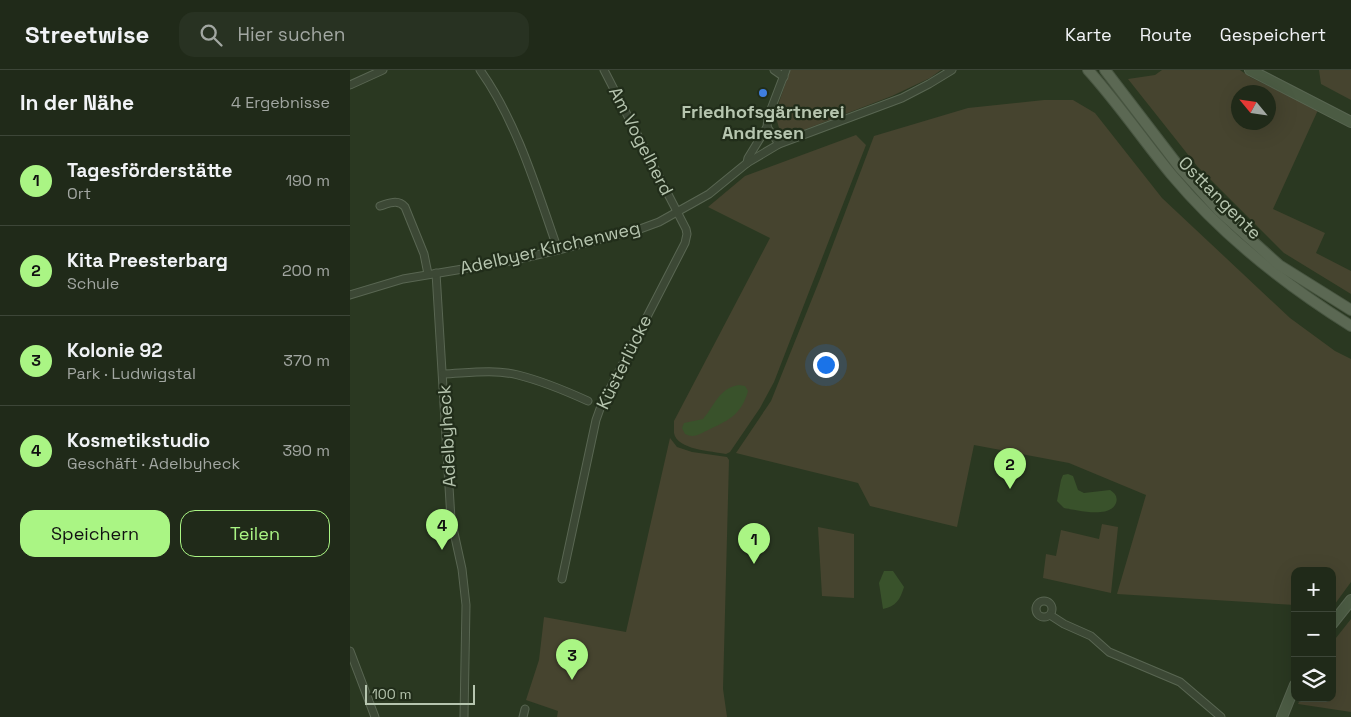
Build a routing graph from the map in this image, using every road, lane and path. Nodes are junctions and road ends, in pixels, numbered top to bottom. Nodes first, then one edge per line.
1 (383, 70) edge
2 (480, 70) edge
3 (604, 70) edge
4 (774, 70) edge
5 (952, 70) edge
6 (1088, 70) edge
7 (1105, 70) edge
8 (1250, 70) edge
9 (785, 74) edge
10 (350, 85) edge
11 (1351, 122) edge
12 (767, 127) junction
13 (779, 144) junction
14 (748, 163) junction
15 (380, 206) dead end
16 (678, 213) junction
17 (558, 250) junction
18 (432, 273) junction
19 (350, 295) edge
20 (1351, 310) edge
21 (1351, 326) edge
22 (443, 374) junction
23 (588, 401) dead end
24 (562, 579) dead end
25 (1351, 600) edge
26 (1050, 615) dead end
27 (1336, 619) edge
28 (350, 652) edge
29 (1291, 695) edge
30 (375, 717) edge
31 (464, 717) edge
32 (1221, 717) edge
33 (1282, 717) edge

1 - 10 street
2 - 17 street
3 - 16 street, Am Vogelherd
4 - 9 street
5 - 13 street, Adelbyer Kirchenweg
6 - 21 main road, Osttangente
7 - 20 main road, Osttangente
8 - 11 street
9 - 12 street
12 - 13 street
12 - 14 street
13 - 14 street, Adelbyer Kirchenweg
14 - 16 street, Adelbyer Kirchenweg
15 - 18 street, Adelbyheck
16 - 17 street, Adelbyer Kirchenweg
16 - 24 street, Küsterlücke
17 - 18 street, Adelbyer Kirchenweg
18 - 19 street, Adelbyer Kirchenweg
18 - 22 street, Adelbyheck
22 - 23 street
22 - 31 street, Adelbyheck
25 - 27 street
26 - 32 street
28 - 30 street
29 - 33 street

